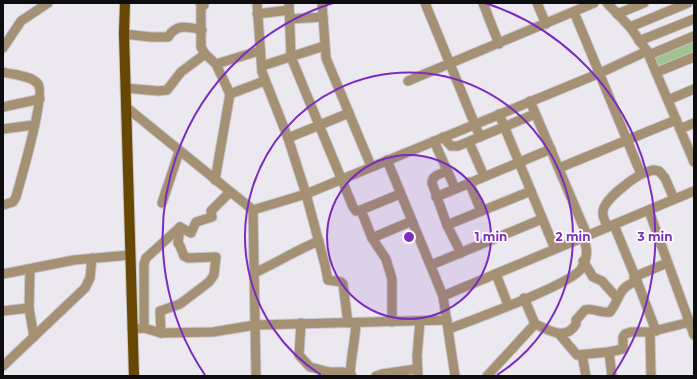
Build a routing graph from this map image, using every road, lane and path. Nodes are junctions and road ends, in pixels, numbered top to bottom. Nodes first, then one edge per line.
1 (48, 3) edge
2 (125, 3) edge
3 (200, 3) edge
4 (257, 3) edge
5 (322, 3) edge
6 (425, 3) edge
7 (483, 3) edge
8 (537, 3) edge
9 (594, 3) edge
10 (607, 3) edge
11 (644, 3) edge
12 (688, 3) edge
13 (289, 11) edge
14 (574, 12) junction
15 (257, 14) junction
16 (617, 14) junction
17 (323, 17) junction
18 (694, 19) edge
19 (546, 24) junction
20 (630, 27) junction
21 (202, 30) junction
22 (124, 34) junction
23 (694, 36) edge
24 (6, 37) edge
25 (639, 41) junction
26 (499, 44) junction
27 (324, 46) junction
28 (3, 48) edge
29 (259, 51) junction
30 (648, 53) junction
31 (204, 54) junction
32 (291, 57) junction
33 (694, 57) edge
34 (216, 64) junction
35 (450, 64) junction
36 (262, 66) junction
37 (3, 72) edge
38 (600, 72) junction
39 (657, 72) junction
40 (264, 81) junction
41 (408, 81) dead end
42 (126, 88) junction
43 (694, 89) edge
44 (230, 94) junction
45 (40, 99) junction
46 (668, 100) junction
47 (530, 102) junction
48 (3, 107) edge
49 (126, 107) junction
50 (349, 113) junction
51 (499, 114) junction
52 (535, 114) junction
53 (676, 120) junction
54 (694, 123) edge
55 (475, 124) junction
56 (34, 125) junction
57 (318, 125) junction
58 (504, 127) junction
59 (3, 129) edge
60 (680, 129) junction
61 (480, 137) junction
62 (288, 138) junction
63 (439, 139) junction
64 (628, 141) junction
65 (469, 142) junction
66 (551, 149) junction
67 (179, 152) junction
68 (386, 160) junction
69 (520, 162) junction
70 (694, 162) edge
71 (371, 166) junction
72 (559, 168) junction
73 (447, 171) junction
74 (641, 174) junction
75 (484, 176) junction
76 (341, 179) junction
77 (215, 180) junction
78 (469, 182) junction
79 (455, 188) junction
80 (531, 191) junction
81 (694, 191) edge
82 (230, 192) junction
83 (306, 194) junction
84 (400, 194) junction
85 (436, 197) junction
86 (674, 199) junction
87 (162, 203) dead end
88 (3, 205) edge
89 (253, 210) junction
90 (361, 210) junction
91 (648, 211) junction
92 (481, 212) junction
93 (542, 219) junction
94 (412, 221) junction
95 (447, 225) junction
96 (611, 226) junction
97 (180, 227) junction
98 (585, 236) junction
99 (372, 238) junction
100 (319, 241) junction
101 (555, 249) junction
102 (461, 252) junction
103 (130, 255) junction
104 (92, 258) junction
105 (583, 261) junction
106 (667, 263) junction
107 (431, 265) junction
108 (30, 269) junction
109 (3, 274) edge
110 (254, 274) junction
111 (496, 274) junction
112 (636, 279) junction
113 (444, 296) junction
114 (524, 298) junction
115 (617, 298) junction
116 (508, 305) junction
117 (29, 308) junction
118 (3, 311) edge
119 (447, 320) junction
120 (420, 321) junction
121 (392, 322) junction
122 (690, 322) junction
123 (301, 323) junction
124 (352, 323) junction
125 (535, 324) junction
126 (255, 325) junction
127 (144, 328) junction
128 (132, 329) junction
129 (449, 329) junction
130 (653, 331) junction
131 (161, 333) junction
132 (560, 334) junction
133 (694, 335) edge
134 (34, 337) junction
135 (609, 352) junction
136 (582, 355) junction
137 (3, 366) edge
138 (308, 372) edge
139 (417, 372) edge
140 (329, 374) edge
141 (134, 376) edge
142 (256, 376) edge
143 (351, 376) edge
144 (376, 376) edge
145 (455, 376) edge
146 (487, 376) edge
147 (586, 376) edge
148 (612, 376) edge
149 (651, 376) edge

1 - 24 street
2 - 22 main road
3 - 21 street
4 - 15 street
5 - 17 street
6 - 35 street
7 - 26 street
8 - 19 street
9 - 14 street
10 - 16 street
11 - 16 street
12 - 20 street
13 - 15 street
13 - 17 street
13 - 32 street
14 - 19 street
14 - 38 street
15 - 29 street
16 - 20 street
17 - 27 street
18 - 25 street
19 - 26 street
20 - 25 street
21 - 22 street
21 - 31 street
22 - 42 main road
23 - 30 street
24 - 28 street
25 - 30 street
26 - 35 street
27 - 32 street
27 - 50 street
29 - 34 street
29 - 36 street
30 - 38 street
30 - 39 street
31 - 34 street
31 - 42 street
32 - 36 street
32 - 57 street
33 - 39 street
34 - 44 street
35 - 41 street
35 - 55 street
36 - 40 street
37 - 45 street
38 - 47 street
38 - 64 street
39 - 46 street
40 - 44 street
40 - 62 street
42 - 49 main road
43 - 46 street
44 - 77 street
45 - 48 street
45 - 56 street
46 - 53 street
47 - 51 street
47 - 52 street
49 - 67 street
49 - 103 main road
50 - 57 street
50 - 71 street
51 - 55 street
51 - 58 street
52 - 58 street
52 - 66 street
53 - 60 street
53 - 64 street
54 - 60 street
55 - 61 street
55 - 63 street
56 - 59 street
56 - 88 street
57 - 62 street
57 - 76 street
58 - 61 street
58 - 69 street
60 - 70 street
61 - 65 street
62 - 83 street
63 - 65 street
63 - 68 street
63 - 73 street
64 - 72 street
64 - 74 street
65 - 75 street
66 - 69 street
66 - 72 street
67 - 77 street
67 - 87 street
68 - 71 street
68 - 84 street
69 - 75 street
69 - 80 street
71 - 76 street
72 - 98 street
73 - 79 street
73 - 85 street
74 - 86 street
74 - 96 street
75 - 78 street
76 - 83 street
76 - 90 street
77 - 82 street
78 - 79 street
78 - 92 street
79 - 85 street
80 - 92 street
80 - 93 street
81 - 86 street
82 - 89 street
82 - 97 street
83 - 89 street
83 - 100 street
84 - 90 street
84 - 94 street
85 - 95 street
86 - 91 street
89 - 110 street
90 - 99 street
91 - 96 street
91 - 106 street
92 - 95 street
93 - 101 street
93 - 102 street
94 - 99 street
94 - 107 street
95 - 102 street
96 - 98 street
96 - 112 street
97 - 127 street
97 - 131 street
98 - 101 street
98 - 105 street
99 - 121 street
100 - 110 street
100 - 124 street
101 - 111 street
102 - 107 street
103 - 104 street
103 - 128 main road
104 - 108 street
104 - 134 street
105 - 114 street
105 - 115 street
106 - 112 street
106 - 122 street
107 - 113 street
108 - 109 street
108 - 117 street
110 - 126 street
111 - 113 street
111 - 116 street
112 - 115 street
112 - 130 street
113 - 119 street
114 - 116 street
114 - 125 street
115 - 132 street
116 - 129 street
117 - 118 street
117 - 134 street
119 - 120 street
119 - 129 street
120 - 121 street
120 - 139 street
121 - 124 street
122 - 130 street
122 - 133 street
123 - 124 street
123 - 126 street
123 - 138 street
124 - 143 street
125 - 132 street
125 - 146 street
126 - 131 street
126 - 142 street
127 - 128 street
127 - 131 street
128 - 141 main road
129 - 145 street
130 - 135 street
130 - 149 street
132 - 136 street
134 - 137 street
135 - 136 street
135 - 148 street
136 - 147 street
138 - 140 street
139 - 144 street
140 - 143 street

